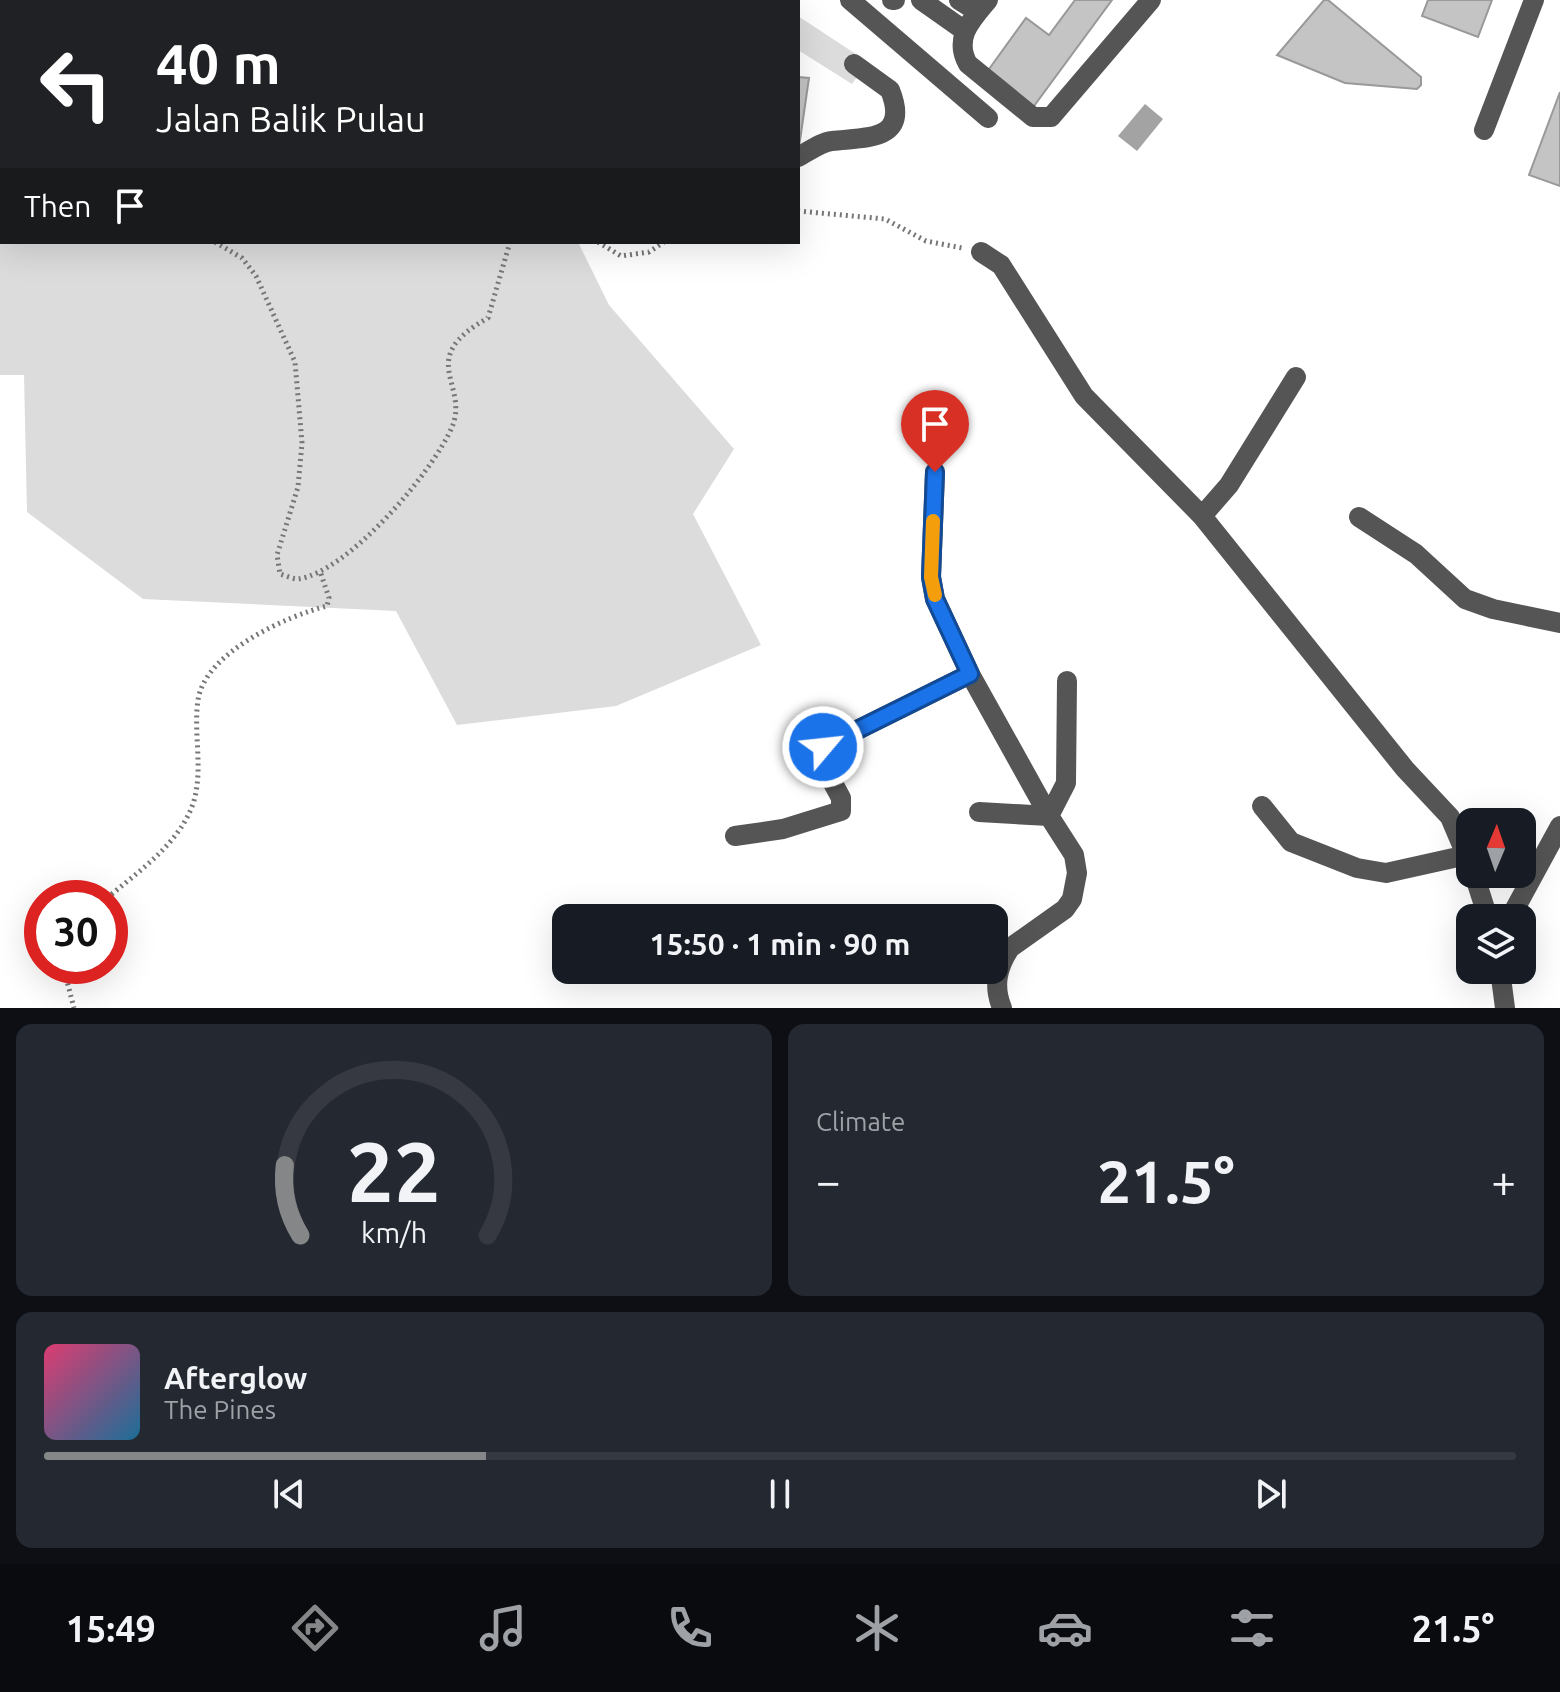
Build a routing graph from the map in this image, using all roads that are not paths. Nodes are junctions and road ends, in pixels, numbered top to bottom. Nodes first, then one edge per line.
1 (850, 0) edge
2 (921, 0) edge
3 (959, 0) edge
4 (1151, 0) edge
5 (1534, 0) edge
6 (983, 6) edge
7 (965, 31) junction
8 (854, 64) dead end
9 (988, 118) dead end
10 (1484, 130) dead end
11 (800, 156) edge
12 (981, 252) road end
13 (1296, 377) dead end
14 (935, 472) dead end
15 (1202, 516) junction
16 (1359, 517) dead end
17 (1560, 623) edge
18 (970, 674) junction
19 (1067, 681) dead end
20 (1262, 806) dead end
21 (979, 812) dead end
22 (1049, 816) junction
23 (1560, 826) edge
24 (1456, 831) edge
25 (735, 836) dead end
26 (1456, 866) edge
27 (1518, 904) edge
28 (1502, 984) edge
29 (1002, 1008) edge
30 (1505, 1008) edge

1 - 9 street
2 - 7 street
3 - 6 street
4 - 7 street
5 - 10 street
6 - 7 street
8 - 11 street
12 - 15 street
13 - 15 street
14 - 18 street
15 - 24 street
16 - 17 street
18 - 22 street
18 - 25 street
19 - 22 street
20 - 26 street
21 - 22 street
22 - 29 street
23 - 27 street
28 - 30 street

